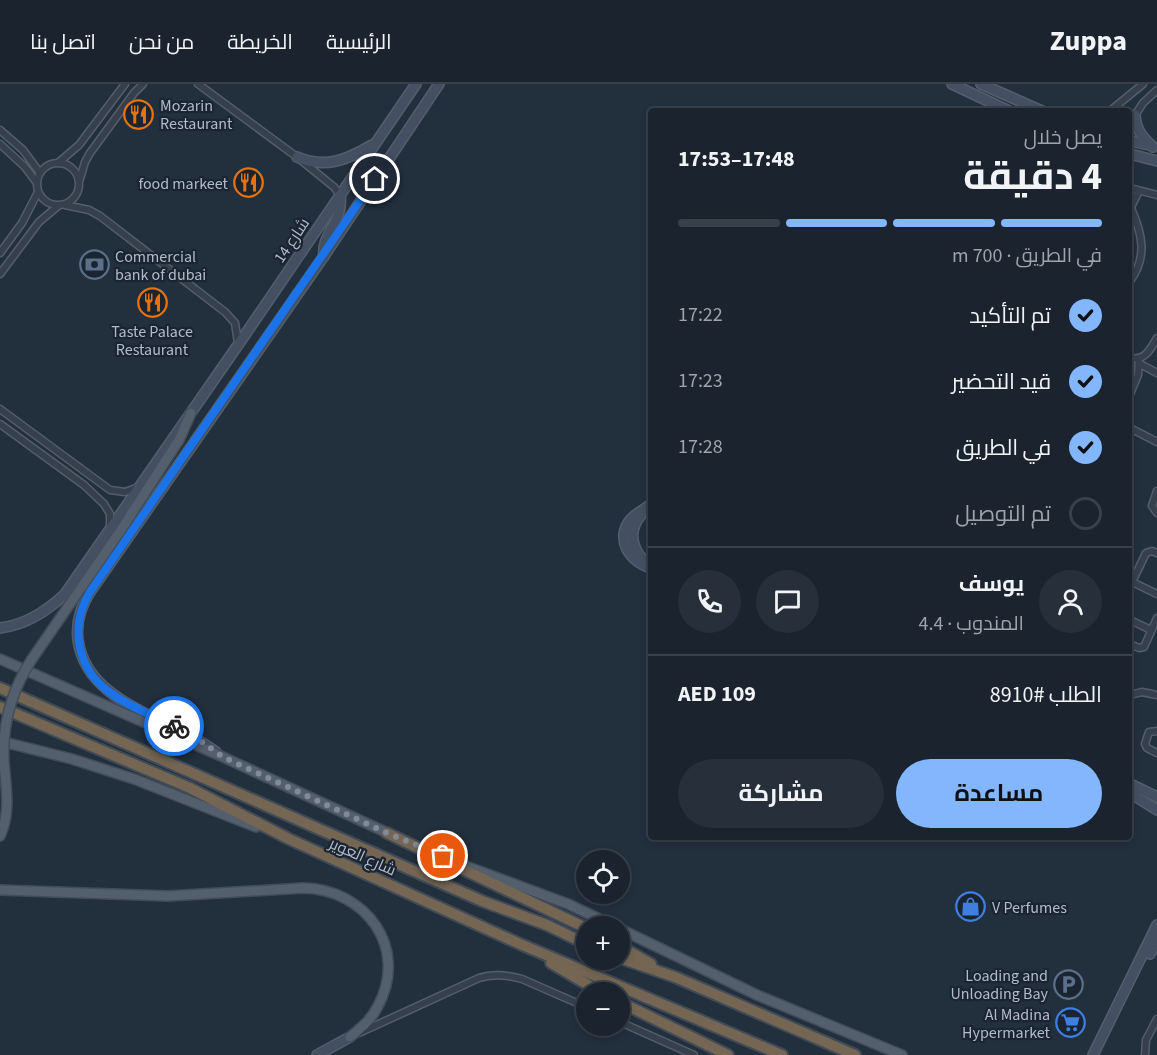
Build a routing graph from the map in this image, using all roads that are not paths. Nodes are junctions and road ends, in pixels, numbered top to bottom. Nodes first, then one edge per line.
1 (125, 84) edge
2 (143, 84) edge
3 (198, 84) edge
4 (416, 84) edge
5 (439, 84) edge
6 (952, 84) edge
7 (981, 84) edge
8 (1143, 84) edge
9 (1157, 90) edge
10 (1003, 108) edge
11 (1035, 108) edge
12 (1114, 108) edge
13 (1132, 119) edge
14 (0, 130) edge
15 (1132, 141) edge
16 (376, 142) junction
17 (0, 144) edge
18 (1155, 147) edge
19 (1132, 155) edge
20 (297, 157) junction
21 (1157, 161) edge
22 (57, 163) junction
23 (40, 173) junction
24 (37, 183) junction
25 (79, 183) junction
26 (1132, 188) edge
27 (1139, 190) junction
28 (38, 192) junction
29 (340, 195) junction
30 (1157, 195) edge
31 (62, 205) junction
32 (1132, 205) edge
33 (1132, 213) edge
34 (0, 253) edge
35 (324, 256) junction
36 (0, 274) edge
37 (1132, 277) edge
38 (1157, 338) edge
39 (238, 345) junction
40 (1132, 359) edge
41 (1139, 361) junction
42 (1157, 373) edge
43 (1132, 389) edge
44 (0, 409) edge
45 (191, 413) junction
46 (0, 424) edge
47 (1132, 429) edge
48 (1157, 442) edge
49 (64, 471) junction
50 (102, 484) junction
51 (139, 486) junction
52 (1157, 491) edge
53 (648, 506) edge
54 (1157, 513) edge
55 (110, 528) junction
56 (1157, 553) edge
57 (648, 567) edge
58 (1132, 580) edge
59 (1132, 582) edge
60 (1157, 594) edge
61 (1157, 618) edge
62 (1132, 621) edge
63 (0, 628) edge
64 (1151, 630) junction
65 (1132, 645) edge
66 (0, 659) edge
67 (0, 688) edge
68 (1132, 694) edge
69 (1157, 695) edge
70 (0, 707) edge
71 (1157, 731) edge
72 (0, 741) edge
73 (1157, 753) edge
74 (223, 757) junction
75 (1132, 785) edge
76 (1132, 795) edge
77 (1157, 797) edge
78 (1157, 810) edge
79 (387, 833) junction
80 (0, 836) edge
81 (289, 839) junction
82 (0, 890) edge
83 (593, 916) edge
84 (576, 923) edge
85 (1157, 925) edge
86 (630, 934) edge
87 (576, 939) edge
88 (1157, 940) edge
89 (520, 944) junction
90 (630, 952) edge
91 (630, 961) edge
92 (675, 977) junction
93 (584, 982) edge
94 (576, 1003) edge
95 (630, 1007) edge
96 (1157, 1018) edge
97 (630, 1026) edge
98 (350, 1037) junction
99 (317, 1055) edge
100 (694, 1055) edge
101 (728, 1055) edge
102 (782, 1055) edge
103 (855, 1055) edge
104 (902, 1055) edge
105 (1093, 1055) edge
106 (1099, 1055) edge
107 (1144, 1055) edge

1 - 22 street
2 - 25 street
3 - 20 street
4 - 16 main road, شارع 14
5 - 35 main road
6 - 10 main road
7 - 11 main road
8 - 12 street
9 - 13 street
13 - 18 main road
14 - 23 street
15 - 18 main road
16 - 20 main road
16 - 29 main road, شارع 14
17 - 24 street
19 - 21 main road
20 - 29 street
22 - 23 street
22 - 25 street
23 - 24 street
24 - 28 street
25 - 31 street
26 - 27 street
27 - 30 street
27 - 32 street
28 - 31 street
28 - 34 street
29 - 35 main road
29 - 39 main road, شارع 14
31 - 36 street
31 - 39 street
33 - 37 street
35 - 74 main road
38 - 41 street
39 - 45 main road, شارع 14
40 - 41 street
41 - 42 street
41 - 43 street
44 - 50 street
45 - 51 main road, شارع 14
45 - 80 main road, bridge
46 - 49 street
47 - 48 street
49 - 50 street
49 - 55 street
50 - 51 street
51 - 55 main road, شارع 14
52 - 54 street
53 - 57 main road
55 - 63 main road, شارع 14
56 - 58 street
59 - 60 street
61 - 64 street
62 - 64 street
64 - 65 street
66 - 74 main road
67 - 87 highway, شارع العوير
68 - 69 street
70 - 81 highway, شارع العوير
71 - 73 street
72 - 81 main road
74 - 79 main road
75 - 77 main road
76 - 78 main road
79 - 83 main road
79 - 84 highway
81 - 89 highway, شارع العوير
82 - 98 main road
85 - 105 main road
86 - 104 main road
88 - 106 main road
89 - 93 highway
89 - 102 highway, شارع العوير
90 - 92 highway
91 - 92 highway
92 - 103 highway
94 - 98 street
95 - 101 highway
96 - 107 street
97 - 100 street
98 - 99 main road

